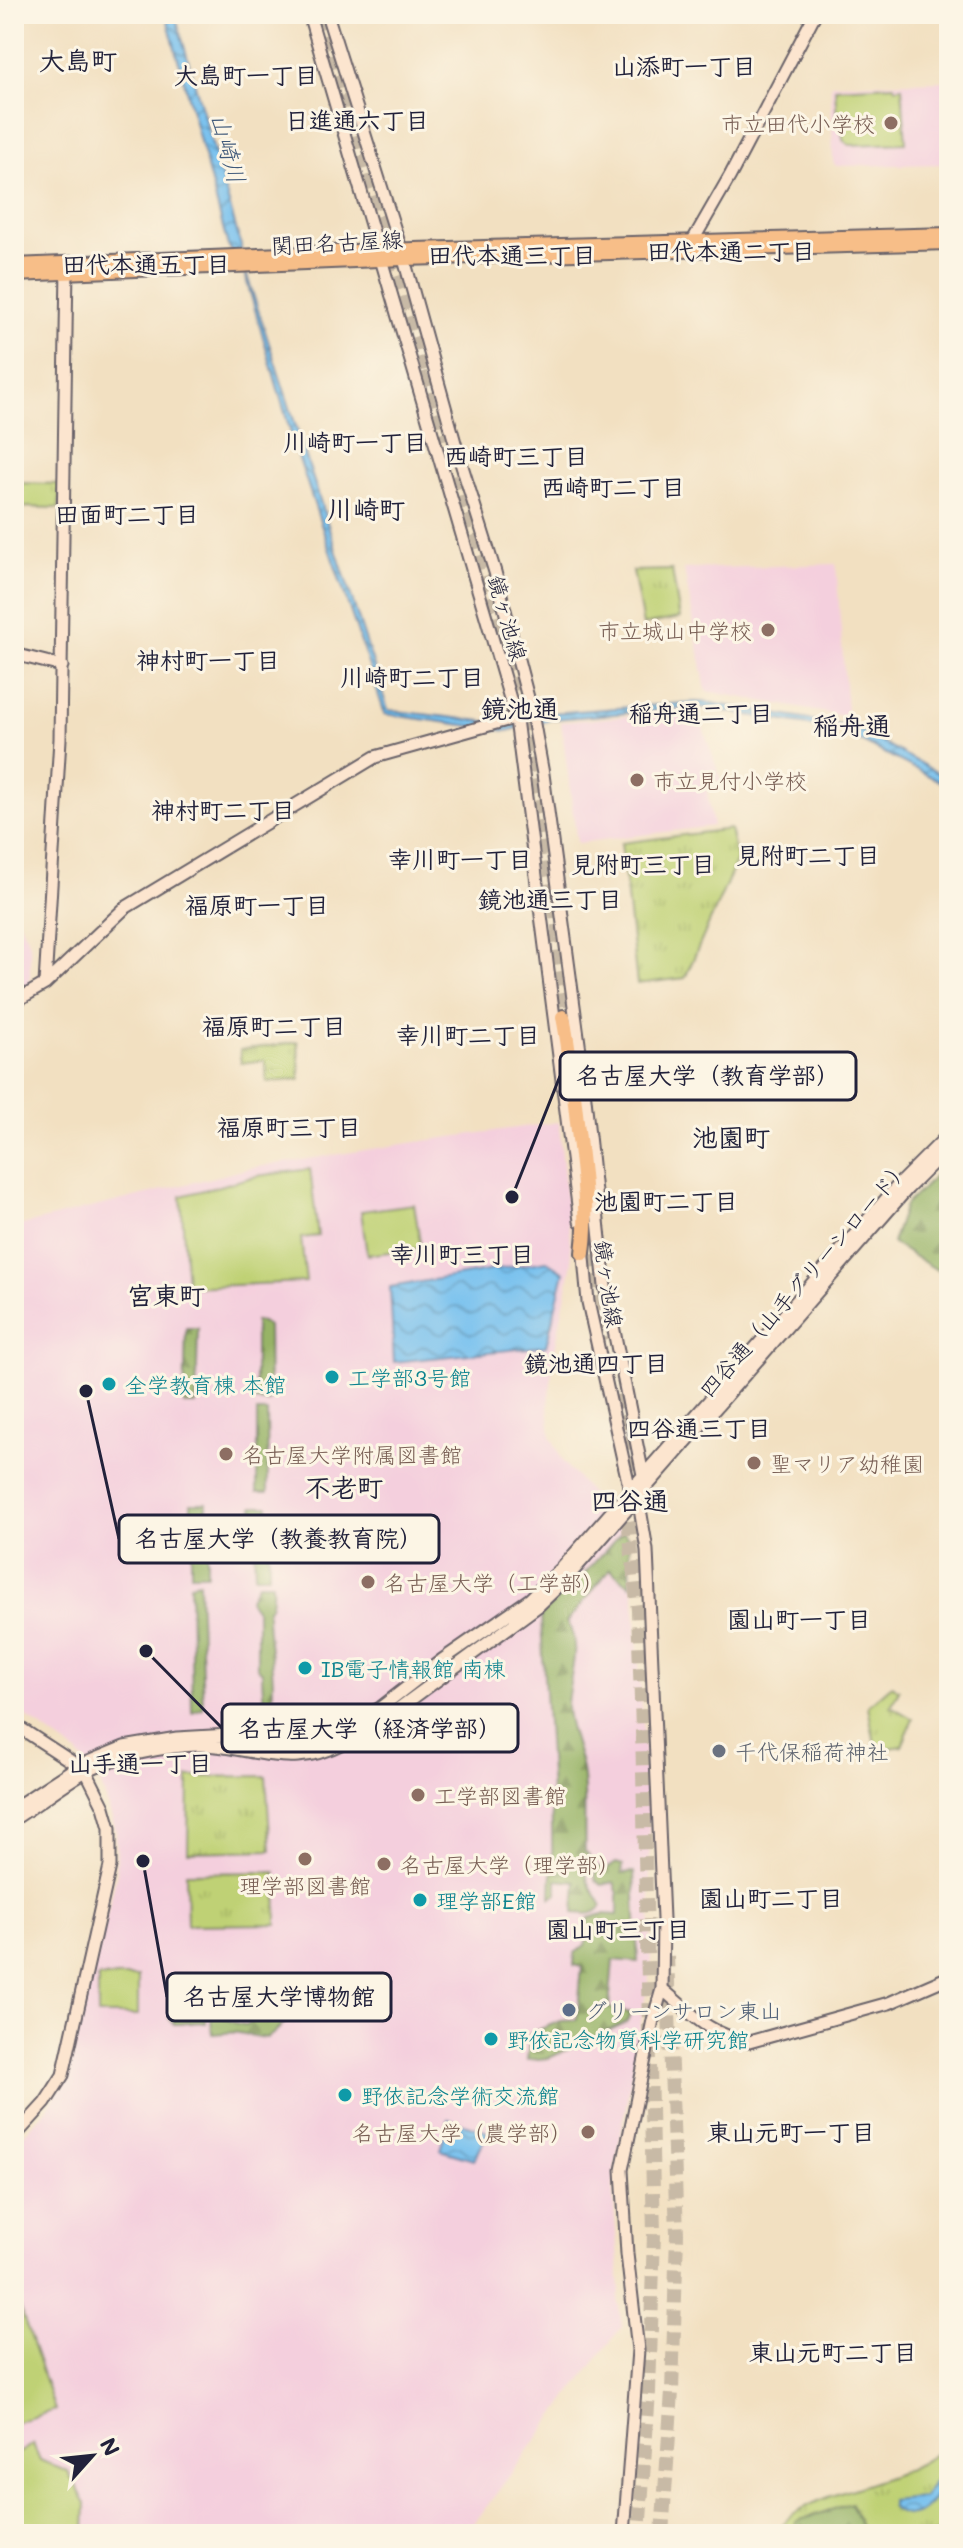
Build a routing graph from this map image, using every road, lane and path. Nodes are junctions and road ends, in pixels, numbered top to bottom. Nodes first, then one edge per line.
1 (309, 14) edge
2 (327, 14) edge
3 (815, 14) edge
4 (949, 234) edge
5 (949, 243) edge
6 (692, 247) junction
7 (402, 254) junction
8 (381, 255) junction
9 (14, 265) edge
10 (67, 269) junction
11 (14, 275) edge
12 (14, 654) edge
13 (62, 666) junction
14 (532, 713) junction
15 (516, 719) junction
16 (45, 984) junction
17 (14, 1002) edge
18 (563, 1017) tunnel mouth
19 (949, 1134) edge
20 (949, 1147) edge
21 (583, 1253) junction
22 (643, 1475) junction
23 (634, 1493) junction
24 (14, 1724) edge
25 (82, 1769) junction
26 (14, 1808) edge
27 (14, 1819) edge
28 (949, 1977) edge
29 (662, 1989) junction
30 (14, 2137) edge
31 (624, 2534) edge

1 - 8 street, 鏡ヶ池線
2 - 7 street, 鏡ヶ池線
3 - 6 street
4 - 6 main road, 関田名古屋線
5 - 6 main road, 関田名古屋線
6 - 7 main road, 関田名古屋線
7 - 8 main road, 関田名古屋線
7 - 14 street, 鏡ヶ池線
8 - 10 main road, 関田名古屋線
8 - 15 street, 鏡ヶ池線
9 - 10 main road, 関田名古屋線
10 - 11 main road, 関田名古屋線
10 - 13 street
12 - 13 street
13 - 16 street
14 - 15 street
14 - 22 street, 鏡ヶ池線
15 - 16 street
15 - 21 street, 鏡ヶ池線
16 - 17 street
18 - 21 highway
19 - 22 street
20 - 23 street, 四谷通（山手グリーンロード）
21 - 23 street, 鏡ヶ池線
22 - 23 street, 鏡ヶ池線
23 - 25 street, 四谷通（山手グリーンロード）
23 - 29 street
24 - 25 street
25 - 26 street
25 - 27 street, 四谷通（山手グリーンロード）
25 - 30 street
28 - 29 street
29 - 31 street

